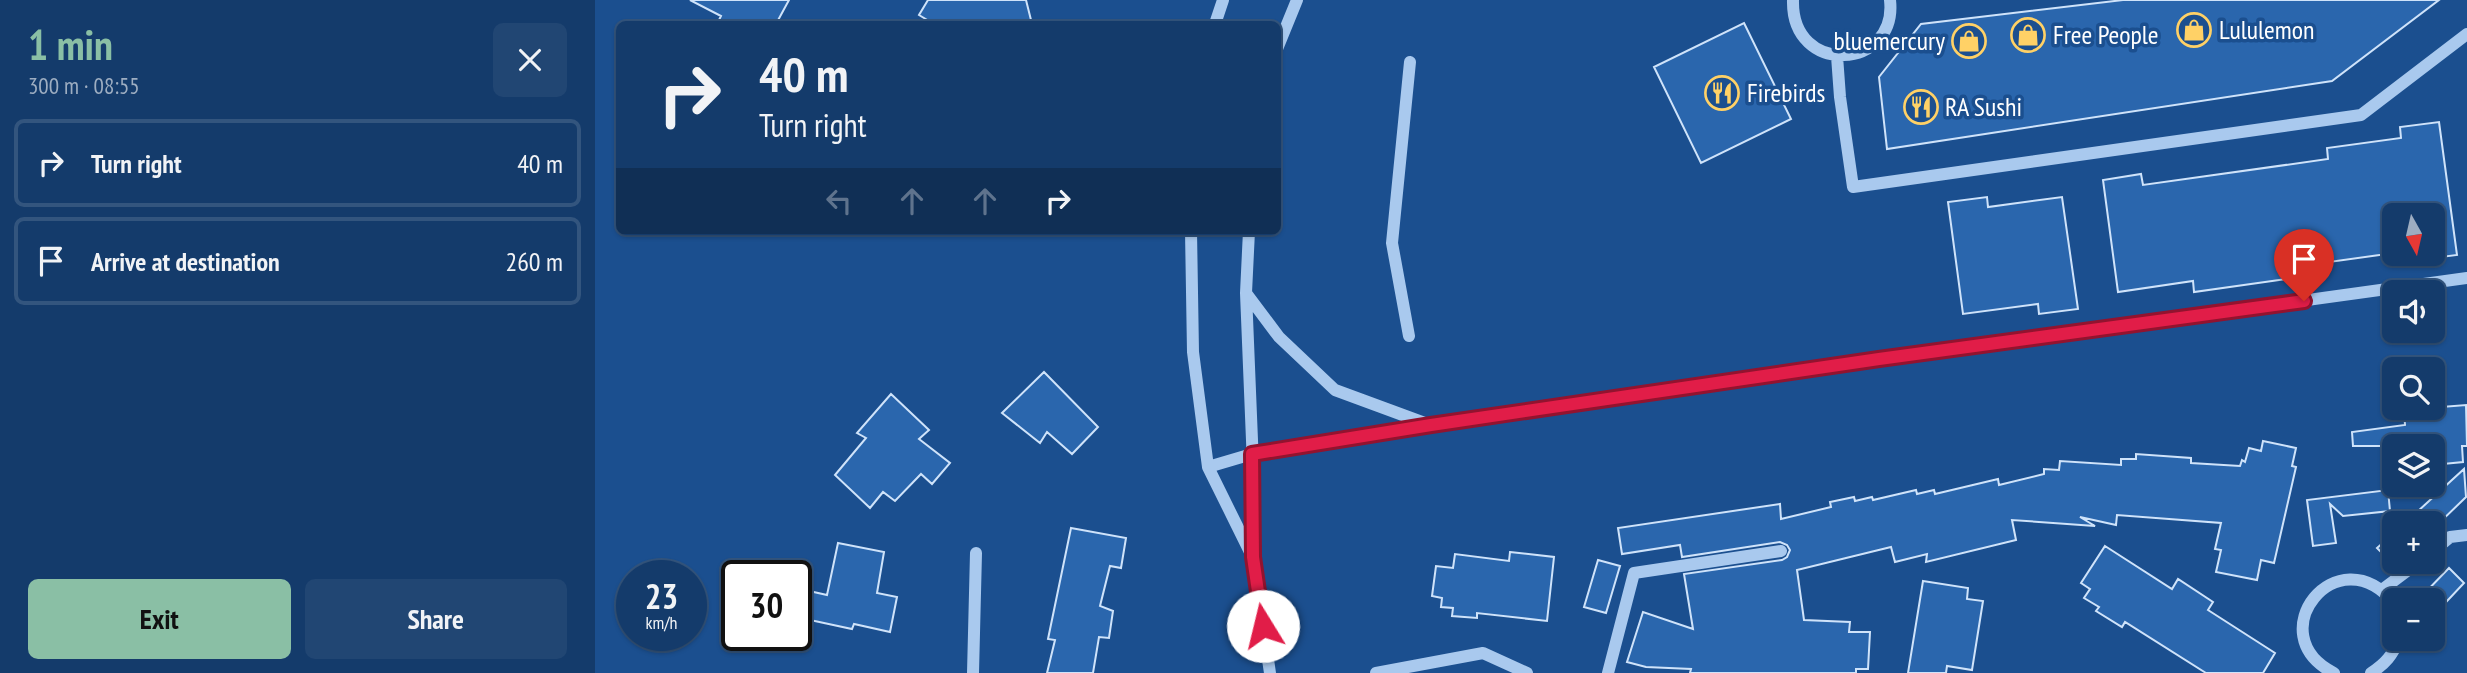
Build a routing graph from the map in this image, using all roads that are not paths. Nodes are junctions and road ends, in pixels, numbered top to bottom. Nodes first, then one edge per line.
1 (1223, 0) edge
2 (1297, 0) edge
3 (1793, 0) edge
4 (1890, 0) edge
5 (1216, 21) edge
6 (2467, 34) edge
7 (1281, 39) edge
8 (1837, 56) junction
9 (1410, 62) dead end
10 (1191, 235) edge
11 (1249, 235) edge
12 (2467, 278) edge
13 (1246, 293) junction
14 (1409, 336) dead end
15 (1431, 425) junction
16 (1252, 454) junction
17 (1207, 467) junction
18 (2467, 535) edge
19 (2445, 541) edge
20 (1781, 551) dead end
21 (977, 553) dead end
22 (1253, 557) junction
23 (2403, 574) edge
24 (2382, 588) edge
25 (2384, 588) edge
26 (2395, 651) edge
27 (1519, 672) edge
28 (973, 673) edge
29 (1270, 673) edge
30 (1376, 673) edge
31 (1608, 673) edge
32 (2334, 673) edge
33 (2371, 673) edge

1 - 5 street
2 - 7 street
3 - 8 street
4 - 8 street
6 - 8 street
9 - 14 street
10 - 17 street
11 - 13 street
12 - 15 street
13 - 15 street
13 - 16 street
15 - 16 street
16 - 17 street
16 - 22 street
17 - 22 street
18 - 19 street
20 - 31 street
21 - 28 street
22 - 29 street
23 - 25 street
24 - 32 street
26 - 33 street
27 - 30 street

